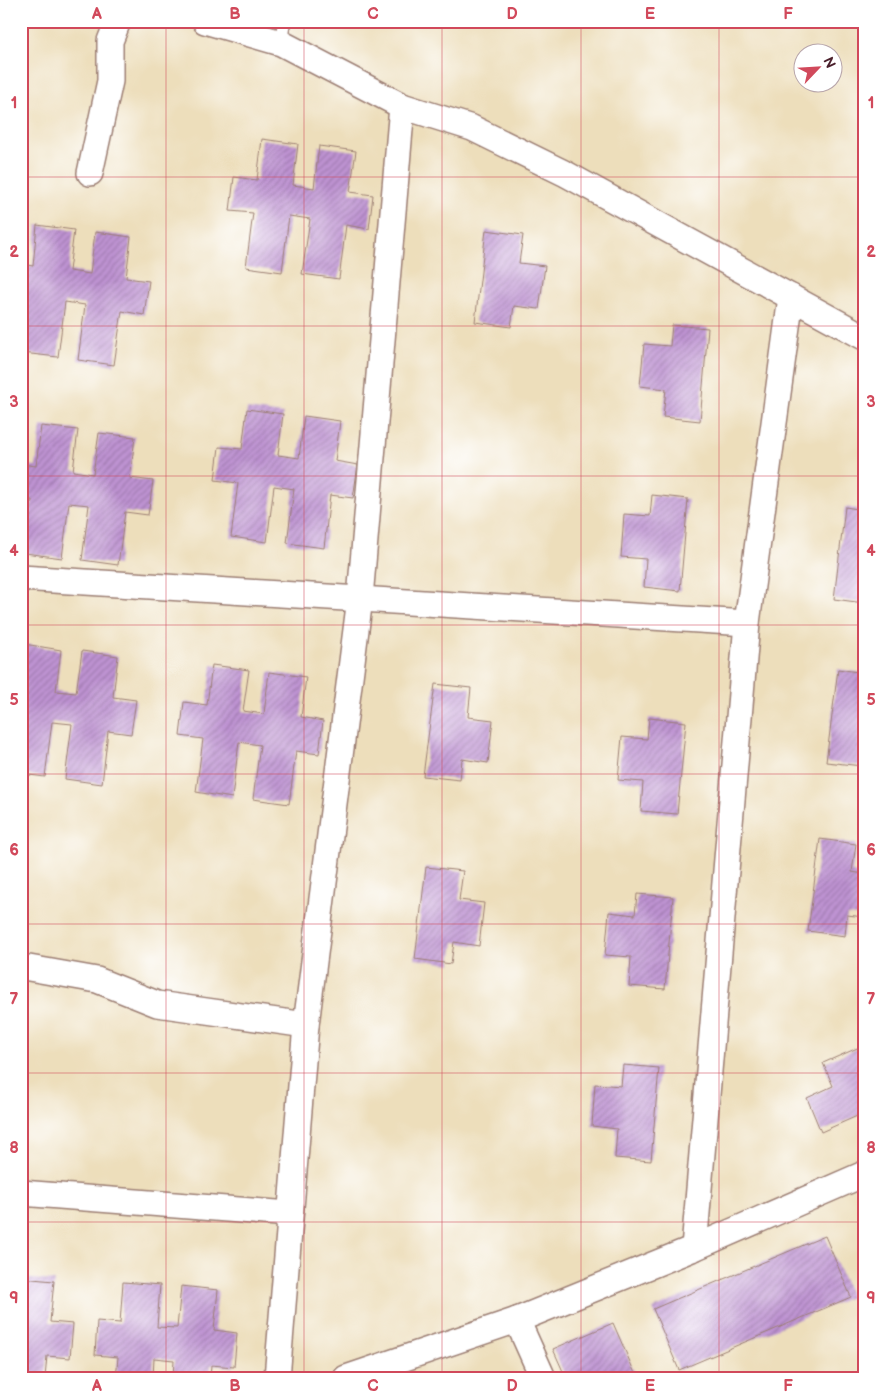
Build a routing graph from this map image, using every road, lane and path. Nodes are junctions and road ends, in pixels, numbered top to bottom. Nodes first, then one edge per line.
1 (118, 21) edge
2 (205, 21) edge
3 (283, 32) edge
4 (402, 106) junction
5 (90, 173) dead end
6 (791, 297) junction
7 (864, 337) edge
8 (21, 578) edge
9 (360, 598) junction
10 (747, 623) junction
11 (29, 968) dead end
12 (306, 1025) junction
13 (864, 1174) edge
14 (21, 1193) edge
15 (290, 1214) junction
16 (694, 1248) junction
17 (517, 1320) junction
18 (277, 1378) edge
19 (346, 1378) edge
20 (542, 1378) edge

1 - 5 street
2 - 3 street
3 - 4 street
4 - 6 street
4 - 9 street
6 - 7 street
6 - 10 street
8 - 9 street
9 - 10 street
9 - 12 street
10 - 16 street
11 - 12 street
12 - 15 street
13 - 16 street
14 - 15 street
15 - 18 street
16 - 17 street
17 - 19 street
17 - 20 street

